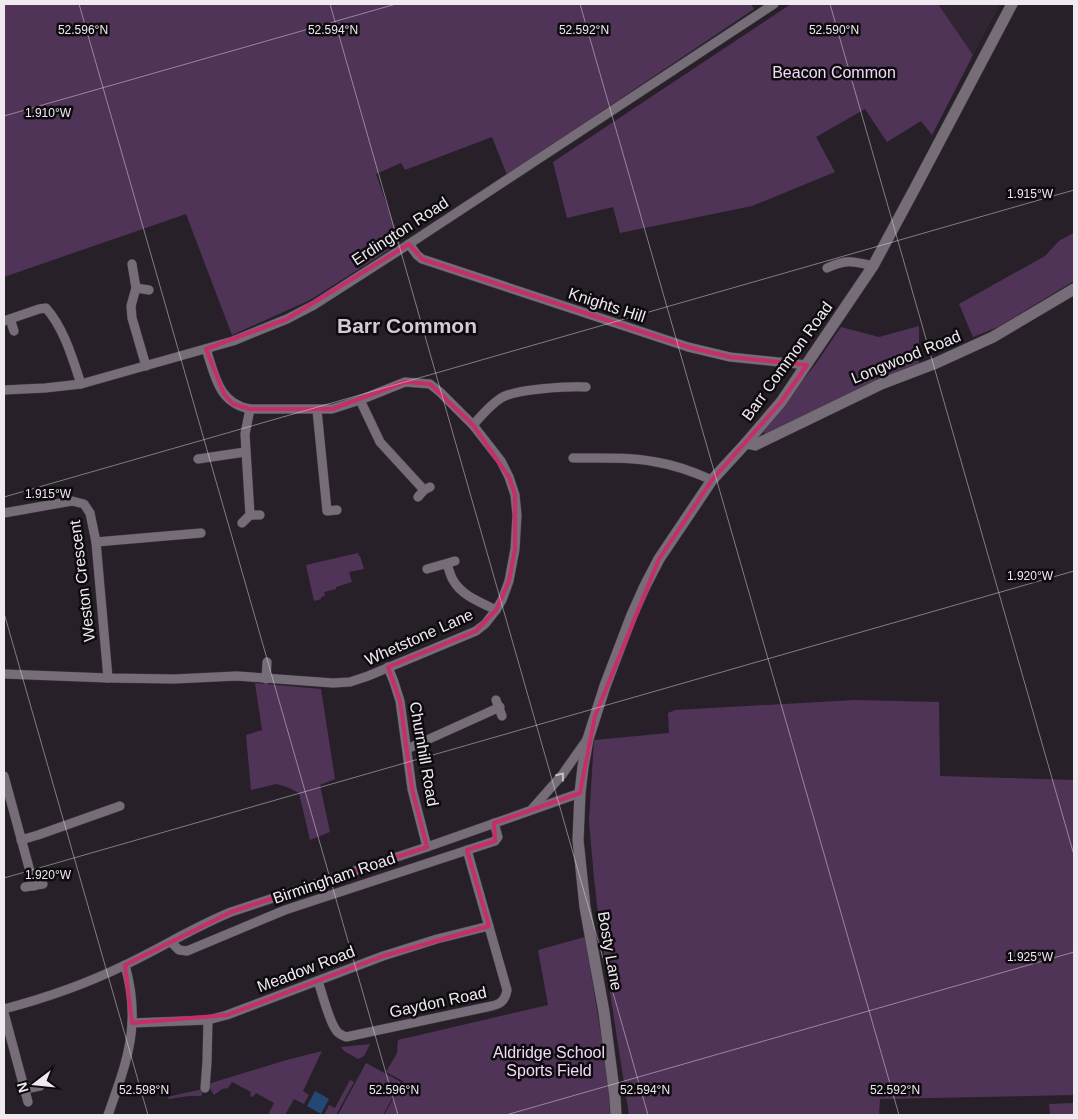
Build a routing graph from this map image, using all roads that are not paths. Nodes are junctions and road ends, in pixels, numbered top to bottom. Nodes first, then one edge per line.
1 (774, 4) edge
2 (1012, 4) edge
3 (409, 244) junction
4 (132, 264) dead end
5 (872, 266) junction
6 (828, 268) dead end
7 (136, 288) junction
8 (1074, 288) edge
9 (149, 290) dead end
10 (7, 320) edge
11 (14, 331) dead end
12 (206, 349) junction
13 (807, 365) junction
14 (146, 366) junction
15 (81, 384) junction
16 (572, 386) junction
17 (586, 387) dead end
18 (4, 390) edge
19 (572, 397) dead end
20 (360, 400) junction
21 (250, 409) junction
22 (317, 410) junction
23 (472, 425) junction
24 (746, 443) junction
25 (245, 452) junction
26 (573, 458) dead end
27 (198, 459) dead end
28 (712, 480) junction
29 (424, 491) dead end
30 (337, 510) dead end
31 (4, 513) edge
32 (250, 515) junction
33 (260, 515) dead end
34 (242, 523) dead end
35 (202, 532) dead end
36 (96, 542) junction
37 (428, 569) dead end
38 (496, 610) junction
39 (267, 662) dead end
40 (388, 668) junction
41 (4, 674) edge
42 (108, 678) junction
43 (266, 679) junction
44 (502, 716) dead end
45 (588, 738) junction
46 (407, 749) junction
47 (4, 776) edge
48 (580, 793) junction
49 (120, 806) dead end
50 (530, 811) junction
51 (494, 824) junction
52 (21, 840) junction
53 (427, 847) junction
54 (467, 850) junction
55 (34, 886) dead end
56 (489, 926) junction
57 (171, 942) junction
58 (125, 965) junction
59 (318, 980) junction
60 (4, 1009) edge
61 (4, 1013) edge
62 (208, 1020) junction
63 (132, 1023) junction
64 (40, 1086) dead end
65 (204, 1088) dead end
66 (25, 1089) junction
67 (28, 1102) dead end
68 (108, 1115) edge
69 (616, 1115) edge

1 - 3 street, Erdington Road
2 - 5 main road, Barr Common Road
3 - 12 street, Erdington Road
3 - 13 street, Knights Hill
4 - 7 street
5 - 6 street
5 - 13 main road, Barr Common Road
7 - 9 street
7 - 14 street
8 - 24 main road, Longwood Road
10 - 11 street
10 - 15 street
12 - 14 street, Erdington Road
12 - 21 street, Whetstone Lane
13 - 24 main road, Barr Common Road
14 - 15 street, Erdington Road
15 - 18 street, Erdington Road
16 - 17 street
16 - 19 street
16 - 23 street
20 - 22 street, Whetstone Lane
20 - 23 street, Whetstone Lane
20 - 29 street
21 - 22 street, Whetstone Lane
21 - 25 street
22 - 30 street
23 - 38 street, Whetstone Lane
24 - 28 main road, Barr Common Road
25 - 27 street
25 - 32 street
26 - 28 street
28 - 45 main road, Barr Common Road
31 - 36 street, Weston Crescent
32 - 33 street
32 - 34 street
35 - 36 street
36 - 42 street, Weston Crescent
37 - 38 street
38 - 40 street, Whetstone Lane
39 - 43 street
40 - 43 street, Whetstone Lane
40 - 46 street, Churnhill Road
41 - 42 street, Whetstone Lane
42 - 43 street, Whetstone Lane
44 - 46 street
45 - 48 main road, Barr Common Road
50 -> 45 street, Birmingham Road
46 - 53 street, Churnhill Road
47 - 52 street
48 - 50 street, Birmingham Road
48 - 69 main road, Bosty Lane
49 - 52 street
50 - 51 street, Birmingham Road
51 - 53 street, Birmingham Road
51 - 54 street, Birmingham Road
52 - 55 street
53 - 57 street, Birmingham Road
54 - 56 street, Gaydon Road
54 - 57 street, Birmingham Road
56 - 59 street, Meadow Road
56 - 59 street, Gaydon Road
57 - 58 street, Birmingham Road
58 - 60 street, Birmingham Road
58 - 63 street
59 - 62 street, Meadow Road
61 - 66 street
62 - 63 street, Meadow Road
62 - 65 street
63 - 68 street
64 - 66 street
66 - 67 street

